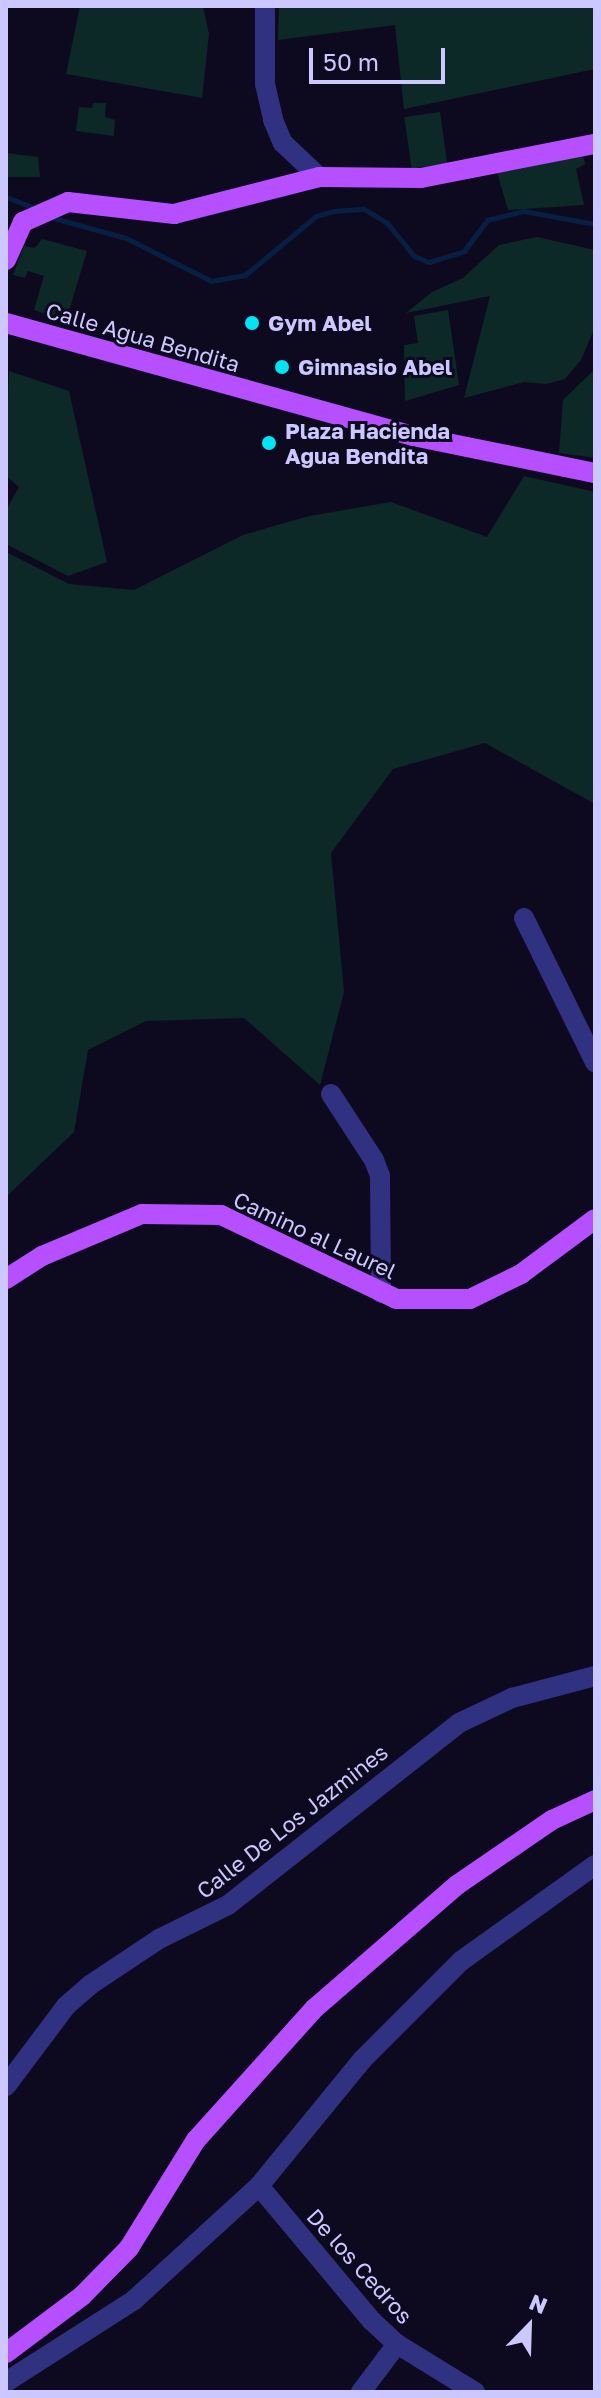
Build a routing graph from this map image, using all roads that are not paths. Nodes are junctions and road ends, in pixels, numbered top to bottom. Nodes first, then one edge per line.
1 (265, 6) edge
2 (595, 144) edge
3 (319, 177) junction
4 (6, 260) edge
5 (6, 323) edge
6 (595, 473) edge
7 (524, 918) dead end
8 (595, 1062) edge
9 (331, 1094) dead end
10 (595, 1219) edge
11 (6, 1279) edge
12 (381, 1293) junction
13 (595, 1676) edge
14 (595, 1800) edge
15 (595, 1865) edge
16 (6, 2086) edge
17 (259, 2186) junction
18 (397, 2344) junction
19 (6, 2353) edge
20 (6, 2382) edge
21 (361, 2392) edge
22 (475, 2392) edge

1 - 3 street
2 - 3 main road
3 - 4 main road
5 - 6 main road, Calle Agua Bendita
7 - 8 street
9 - 12 street
10 - 12 main road, Camino al Laurel
11 - 12 main road, Camino al Laurel
13 - 16 street, Calle De Los Jazmines
14 - 19 main road
15 - 17 street
17 - 18 street, De los Cedros
17 - 20 street
18 - 21 street
18 - 22 street, De los Cedros

